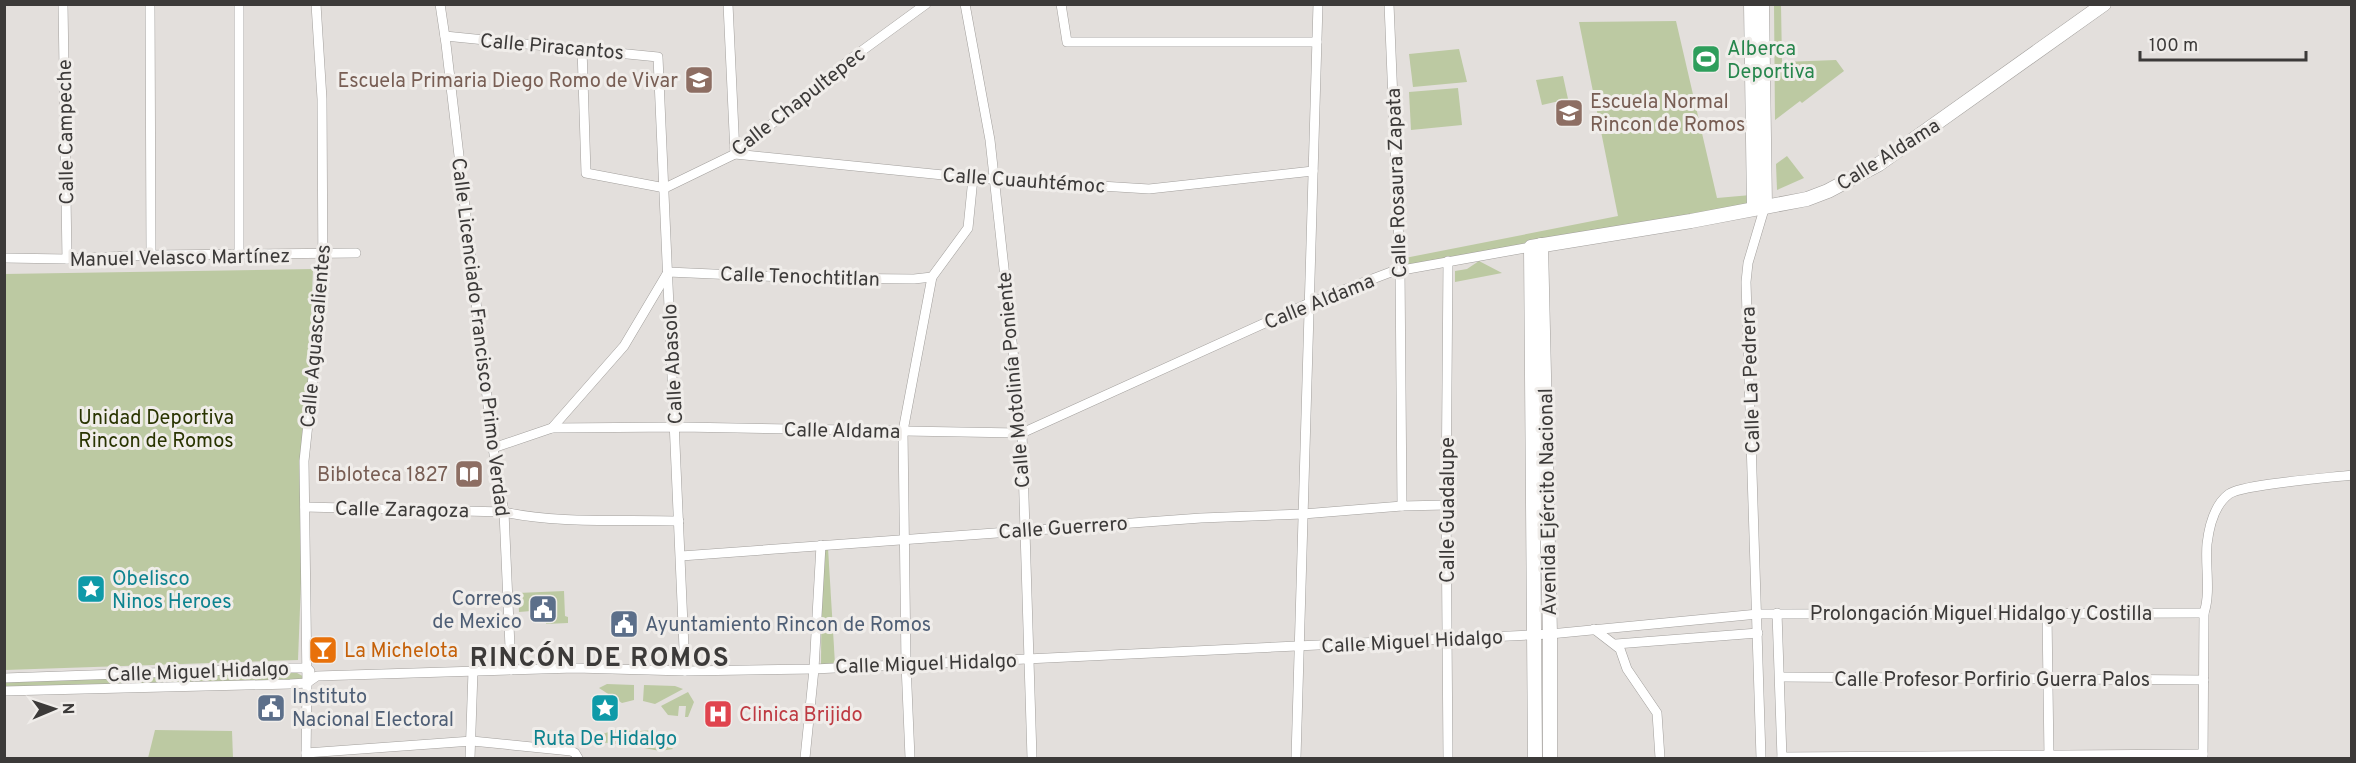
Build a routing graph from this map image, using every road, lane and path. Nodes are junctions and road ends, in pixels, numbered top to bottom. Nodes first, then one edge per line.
1 (63, 4) edge
2 (150, 4) edge
3 (239, 4) edge
4 (316, 4) edge
5 (440, 4) edge
6 (728, 4) edge
7 (926, 4) edge
8 (965, 4) edge
9 (1061, 4) edge
10 (1318, 4) edge
11 (1389, 4) edge
12 (1751, 4) edge
13 (1762, 4) edge
14 (2104, 4) edge
15 (445, 36) junction
16 (1317, 42) junction
17 (582, 48) junction
18 (658, 57) joint
19 (735, 154) junction
20 (1313, 171) junction
21 (994, 177) junction
22 (973, 178) junction
23 (665, 188) junction
24 (1760, 207) junction
25 (1536, 246) junction
26 (356, 253) dead end
27 (324, 254) junction
28 (151, 255) junction
29 (239, 255) junction
30 (4, 258) edge
31 (67, 259) junction
32 (1449, 261) junction
33 (1400, 270) junction
34 (668, 272) junction
35 (932, 277) junction
36 (1309, 303) junction
37 (675, 427) junction
38 (552, 428) junction
39 (903, 431) junction
40 (1022, 433) junction
41 (493, 448) junction
42 (2352, 475) edge
43 (1446, 505) junction
44 (1402, 506) junction
45 (305, 507) junction
46 (504, 512) junction
47 (1303, 514) junction
48 (679, 521) junction
49 (1025, 530) junction
50 (904, 539) junction
51 (821, 545) junction
52 (681, 555) junction
53 (2204, 613) junction
54 (1758, 614) junction
55 (1777, 614) junction
56 (2047, 614) junction
57 (1695, 619) junction
58 (1594, 629) junction
59 (1758, 633) junction
60 (1535, 634) junction
61 (1550, 634) junction
62 (1447, 638) junction
63 (1692, 638) junction
64 (1616, 644) junction
65 (1299, 647) junction
66 (1030, 659) junction
67 (906, 664) junction
68 (307, 668) junction
69 (814, 669) junction
70 (510, 670) junction
71 (473, 671) junction
72 (685, 671) junction
73 (317, 676) junction
74 (1780, 677) junction
75 (4, 678) edge
76 (2049, 679) junction
77 (2204, 681) junction
78 (307, 683) junction
79 (4, 691) edge
80 (472, 741) junction
81 (306, 756) edge
82 (577, 756) edge
83 (2049, 756) edge
84 (2203, 756) edge
85 (1782, 758) edge
86 (471, 759) edge
87 (805, 759) edge
88 (910, 759) edge
89 (1032, 759) edge
90 (1296, 759) edge
91 (1448, 759) edge
92 (1535, 759) edge
93 (1550, 759) edge
94 (1660, 759) edge
95 (1761, 759) edge

1 - 31 street, Calle Campeche
2 - 28 street
3 - 29 street
4 - 27 street, Calle Aguascalientes
5 - 15 street, Calle Licenciado Francisco Primo Verdad
6 - 19 street
7 - 19 street, Calle Chapultepec
8 - 21 street, Calle Motolinía Poniente
9 - 16 street
10 - 16 street
11 - 33 street, Calle Rosaura Zapata
12 - 24 main road, Calle La Pedrera
13 - 24 main road, Calle La Pedrera
14 - 24 main road, Calle Aldama
15 - 17 street, Calle Piracantos
15 - 41 street, Calle Licenciado Francisco Primo Verdad
16 - 20 street
17 - 18 street, Calle Piracantos
17 - 23 street
18 - 23 street, Calle Abasolo
19 - 22 street, Calle Cuauhtémoc
19 - 23 street, Calle Chapultepec
20 - 21 street, Calle Cuauhtémoc
20 - 36 street
21 - 22 street, Calle Cuauhtémoc
21 - 40 street, Calle Motolinía Poniente
22 - 35 street
23 - 34 street, Calle Abasolo
24 - 25 main road, Calle Aldama
24 - 54 street, Calle La Pedrera
25 - 32 street, Calle Aldama
25 - 60 main road, Avenida Ejército Nacional
25 - 61 main road, Avenida Ejército Nacional
26 - 27 street, Manuel Velasco Martínez
27 - 29 street, Manuel Velasco Martínez
27 - 45 street, Calle Aguascalientes
28 - 29 street, Manuel Velasco Martínez
28 - 31 street, Manuel Velasco Martínez
30 - 31 street, Manuel Velasco Martínez
32 - 33 street, Calle Aldama
32 - 43 street, Calle Guadalupe
33 - 36 street, Calle Aldama
33 - 44 street, Calle Rosaura Zapata
34 - 35 street, Calle Tenochtitlan
34 - 37 street, Calle Abasolo
34 - 38 street
35 - 39 street
36 - 40 street, Calle Aldama
36 - 47 street
37 - 38 street, Calle Aldama
37 - 39 street, Calle Aldama
37 - 48 street, Calle Abasolo
38 - 41 street, Calle Aldama
39 - 40 street, Calle Aldama
39 - 50 street
40 - 49 street, Calle Motolinía Poniente
41 - 46 street, Calle Licenciado Francisco Primo Verdad
42 - 53 street
43 - 44 street, Calle Guerrero
43 - 62 street, Calle Guadalupe
44 - 47 street, Calle Guerrero
45 - 46 street, Calle Zaragoza
45 - 68 street, Calle Aguascalientes
46 - 48 street, Calle Zaragoza
46 - 70 street, Calle Licenciado Francisco Primo Verdad
47 - 49 street, Calle Guerrero
47 - 65 street
48 - 52 street, Calle Abasolo
49 - 50 street, Calle Guerrero
49 - 66 street, Calle Motolinía Poniente
50 - 51 street, Calle Guerrero
50 - 67 street
51 - 52 street, Calle Guerrero
51 - 69 street
52 - 72 street, Calle Abasolo
53 - 56 street, Prolongación Miguel Hidalgo y Costilla
53 - 77 street
54 - 55 street, Prolongación Miguel Hidalgo y Costilla
54 - 57 street
54 - 59 street, Calle La Pedrera
55 - 56 street, Prolongación Miguel Hidalgo y Costilla
55 - 74 street
56 - 76 street
57 - 58 street
57 - 63 street
58 - 61 street
58 - 64 street
59 - 63 street
59 - 95 street, Calle La Pedrera
60 - 61 street
60 - 62 street, Calle Miguel Hidalgo
60 - 92 main road, Avenida Ejército Nacional
61 - 93 main road, Avenida Ejército Nacional
62 - 65 street, Calle Miguel Hidalgo
62 - 91 street, Calle Guadalupe
63 - 64 street
64 - 94 street
65 - 66 street, Calle Miguel Hidalgo
65 - 90 street
66 - 67 street, Calle Miguel Hidalgo
66 - 89 street, Calle Motolinía Poniente
67 - 69 street, Calle Miguel Hidalgo
67 - 88 street
68 - 73 street, Calle Miguel Hidalgo
68 - 75 street, Calle Miguel Hidalgo
68 - 78 street, Calle Aguascalientes
69 - 72 street, Calle Miguel Hidalgo
69 - 87 street
70 - 71 street, Calle Miguel Hidalgo
70 - 72 street, Calle Miguel Hidalgo
71 - 73 street, Calle Miguel Hidalgo
71 - 80 street
73 - 78 street, Calle Miguel Hidalgo
74 - 76 street, Calle Profesor Porfirio Guerra Palos
74 - 85 street
76 - 77 street, Calle Profesor Porfirio Guerra Palos
76 - 83 street
77 - 84 street
78 - 79 street, Calle Miguel Hidalgo
78 - 81 street, Calle Aguascalientes
80 - 81 street
80 - 82 street
80 - 86 street
83 - 84 street
83 - 85 street

